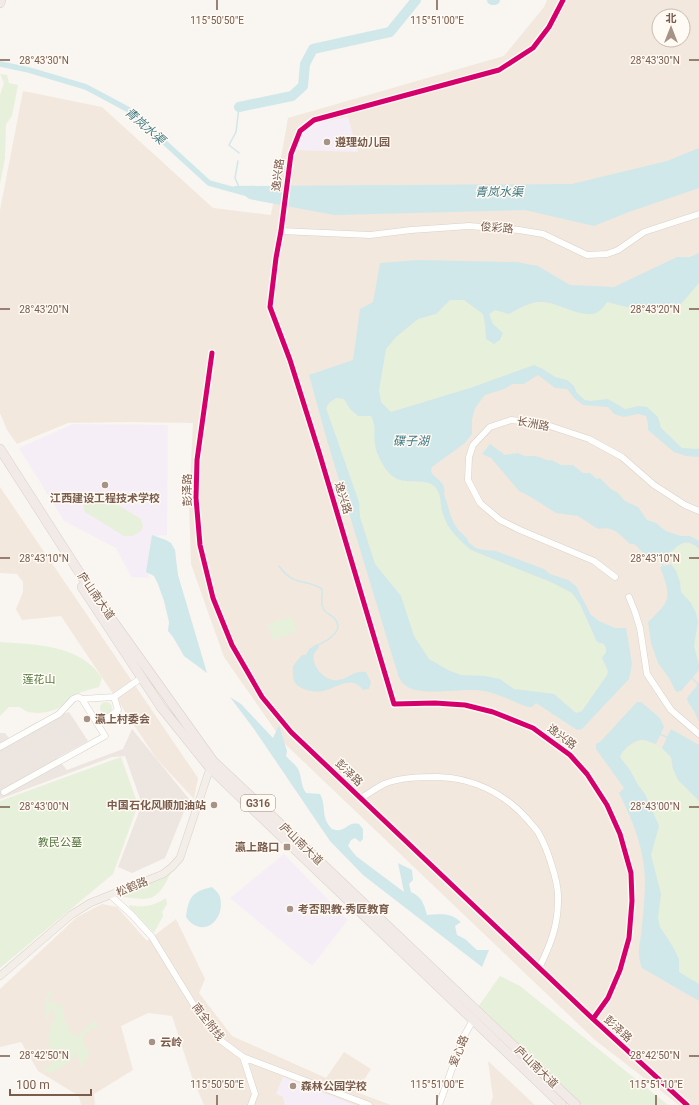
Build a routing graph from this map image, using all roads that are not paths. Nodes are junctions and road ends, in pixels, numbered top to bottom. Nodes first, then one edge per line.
1 (563, 0) edge
2 (699, 214) edge
3 (281, 231) junction
4 (212, 353) dead end
5 (0, 449) edge
6 (0, 460) edge
7 (699, 511) edge
8 (615, 577) dead end
9 (628, 597) dead end
10 (141, 678) junction
11 (114, 697) junction
12 (82, 699) junction
13 (98, 725) junction
14 (699, 734) edge
15 (0, 747) edge
16 (212, 765) junction
17 (4, 792) dead end
18 (361, 798) junction
19 (110, 895) junction
20 (539, 968) junction
21 (0, 975) edge
22 (593, 1019) junction
23 (473, 1020) junction
24 (243, 1057) junction
25 (251, 1105) edge
26 (370, 1105) edge
27 (439, 1105) edge
28 (562, 1105) edge
29 (576, 1105) edge
30 (687, 1105) edge

1 - 3 street, 逸兴路
2 - 3 street, 俊彩路
3 - 22 street, 逸兴路
4 - 18 street, 彭泽路
5 - 16 highway, 庐山南大道 / G316
6 - 10 highway, 庐山南大道 / G316
7 - 8 street, 长洲路
9 - 14 street
10 - 11 street
10 - 16 highway, 庐山南大道 / G316
11 - 12 street
11 - 13 street
12 - 13 street
12 - 15 street
13 - 17 street
16 - 19 main road, 松鹤路
16 - 23 highway, 庐山南大道 / G316
16 - 29 highway, 庐山南大道 / G316
18 - 20 street, 彭泽路
18 - 20 street, 彭泽路
19 - 21 main road, 松鹤路
19 - 24 street, 南全附线
20 - 22 street, 彭泽路
22 - 30 street, 彭泽路
23 - 27 street, 爱心路
23 - 28 highway, 庐山南大道 / G316
24 - 25 street
24 - 26 street, 南全附线

